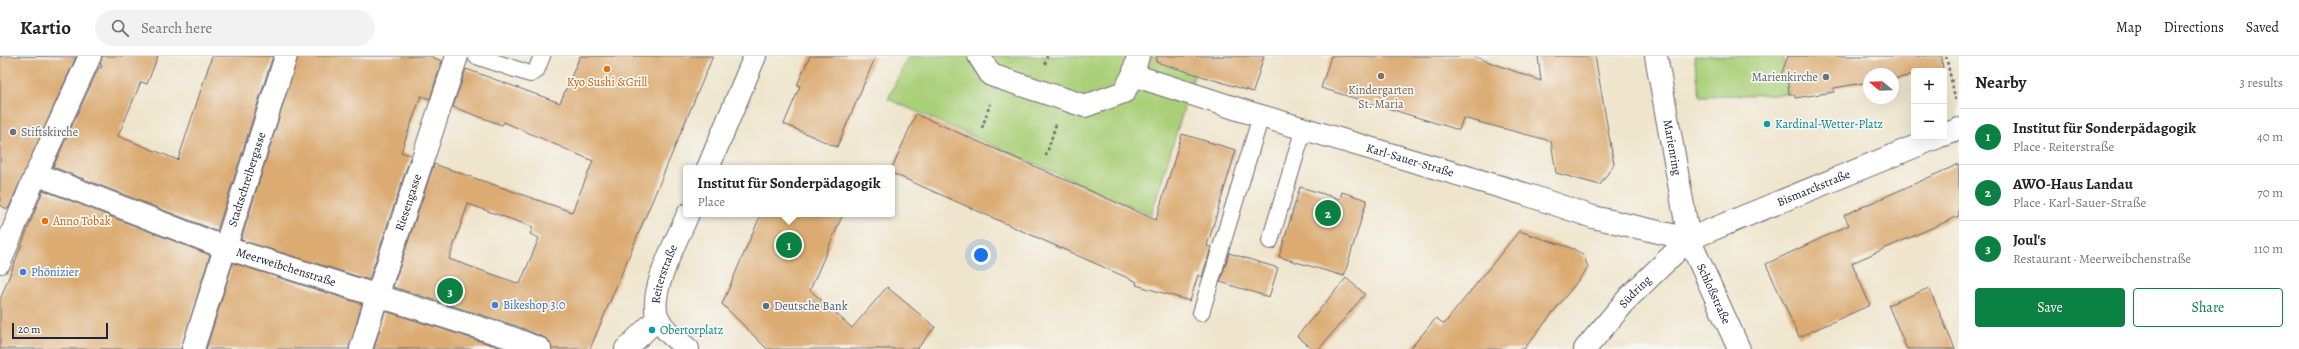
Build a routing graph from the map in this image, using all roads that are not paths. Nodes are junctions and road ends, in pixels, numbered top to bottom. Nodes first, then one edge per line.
1 (90, 56) edge
2 (286, 56) edge
3 (457, 56) edge
4 (476, 56) edge
5 (542, 56) edge
6 (755, 56) edge
7 (979, 56) edge
8 (1656, 56) edge
9 (1135, 66) edge
10 (1261, 116) junction
11 (1304, 128) junction
12 (1959, 128) edge
13 (1947, 134) edge
14 (1931, 140) edge
15 (709, 165) edge
16 (36, 174) junction
17 (687, 217) edge
18 (1689, 239) junction
19 (1270, 241) dead end
20 (226, 248) junction
21 (0, 262) edge
22 (377, 296) junction
23 (1201, 313) dead end
24 (658, 318) junction
25 (510, 343) edge
26 (193, 349) edge
27 (361, 349) edge
28 (540, 349) edge
29 (626, 349) edge
30 (688, 349) edge
31 (1585, 349) edge
32 (1739, 349) edge

1 - 16 street
2 - 20 street, Stadtschreibergasse
3 - 22 street, Riesengasse
4 - 5 lane
6 - 15 street
7 - 9 street, Karl-Sauer-Straße
8 - 18 street, Marienring
9 - 10 street, Karl-Sauer-Straße
10 - 11 street, Karl-Sauer-Straße
10 - 23 lane
11 - 18 street, Karl-Sauer-Straße
11 - 19 lane
12 - 13 street
14 - 18 street, Bismarckstraße
16 - 20 street, Meerweibchenstraße
16 - 21 street
17 - 24 street, Reiterstraße
18 - 31 street, Südring
18 - 32 street, Schloßstraße
20 - 22 street, Meerweibchenstraße
20 - 26 street, Stadtschreibergasse
22 - 25 street, Meerweibchenstraße
22 - 27 street, Riesengasse
24 - 29 street, Reiterstraße
24 - 30 street
25 - 28 street, Meerweibchenstraße

